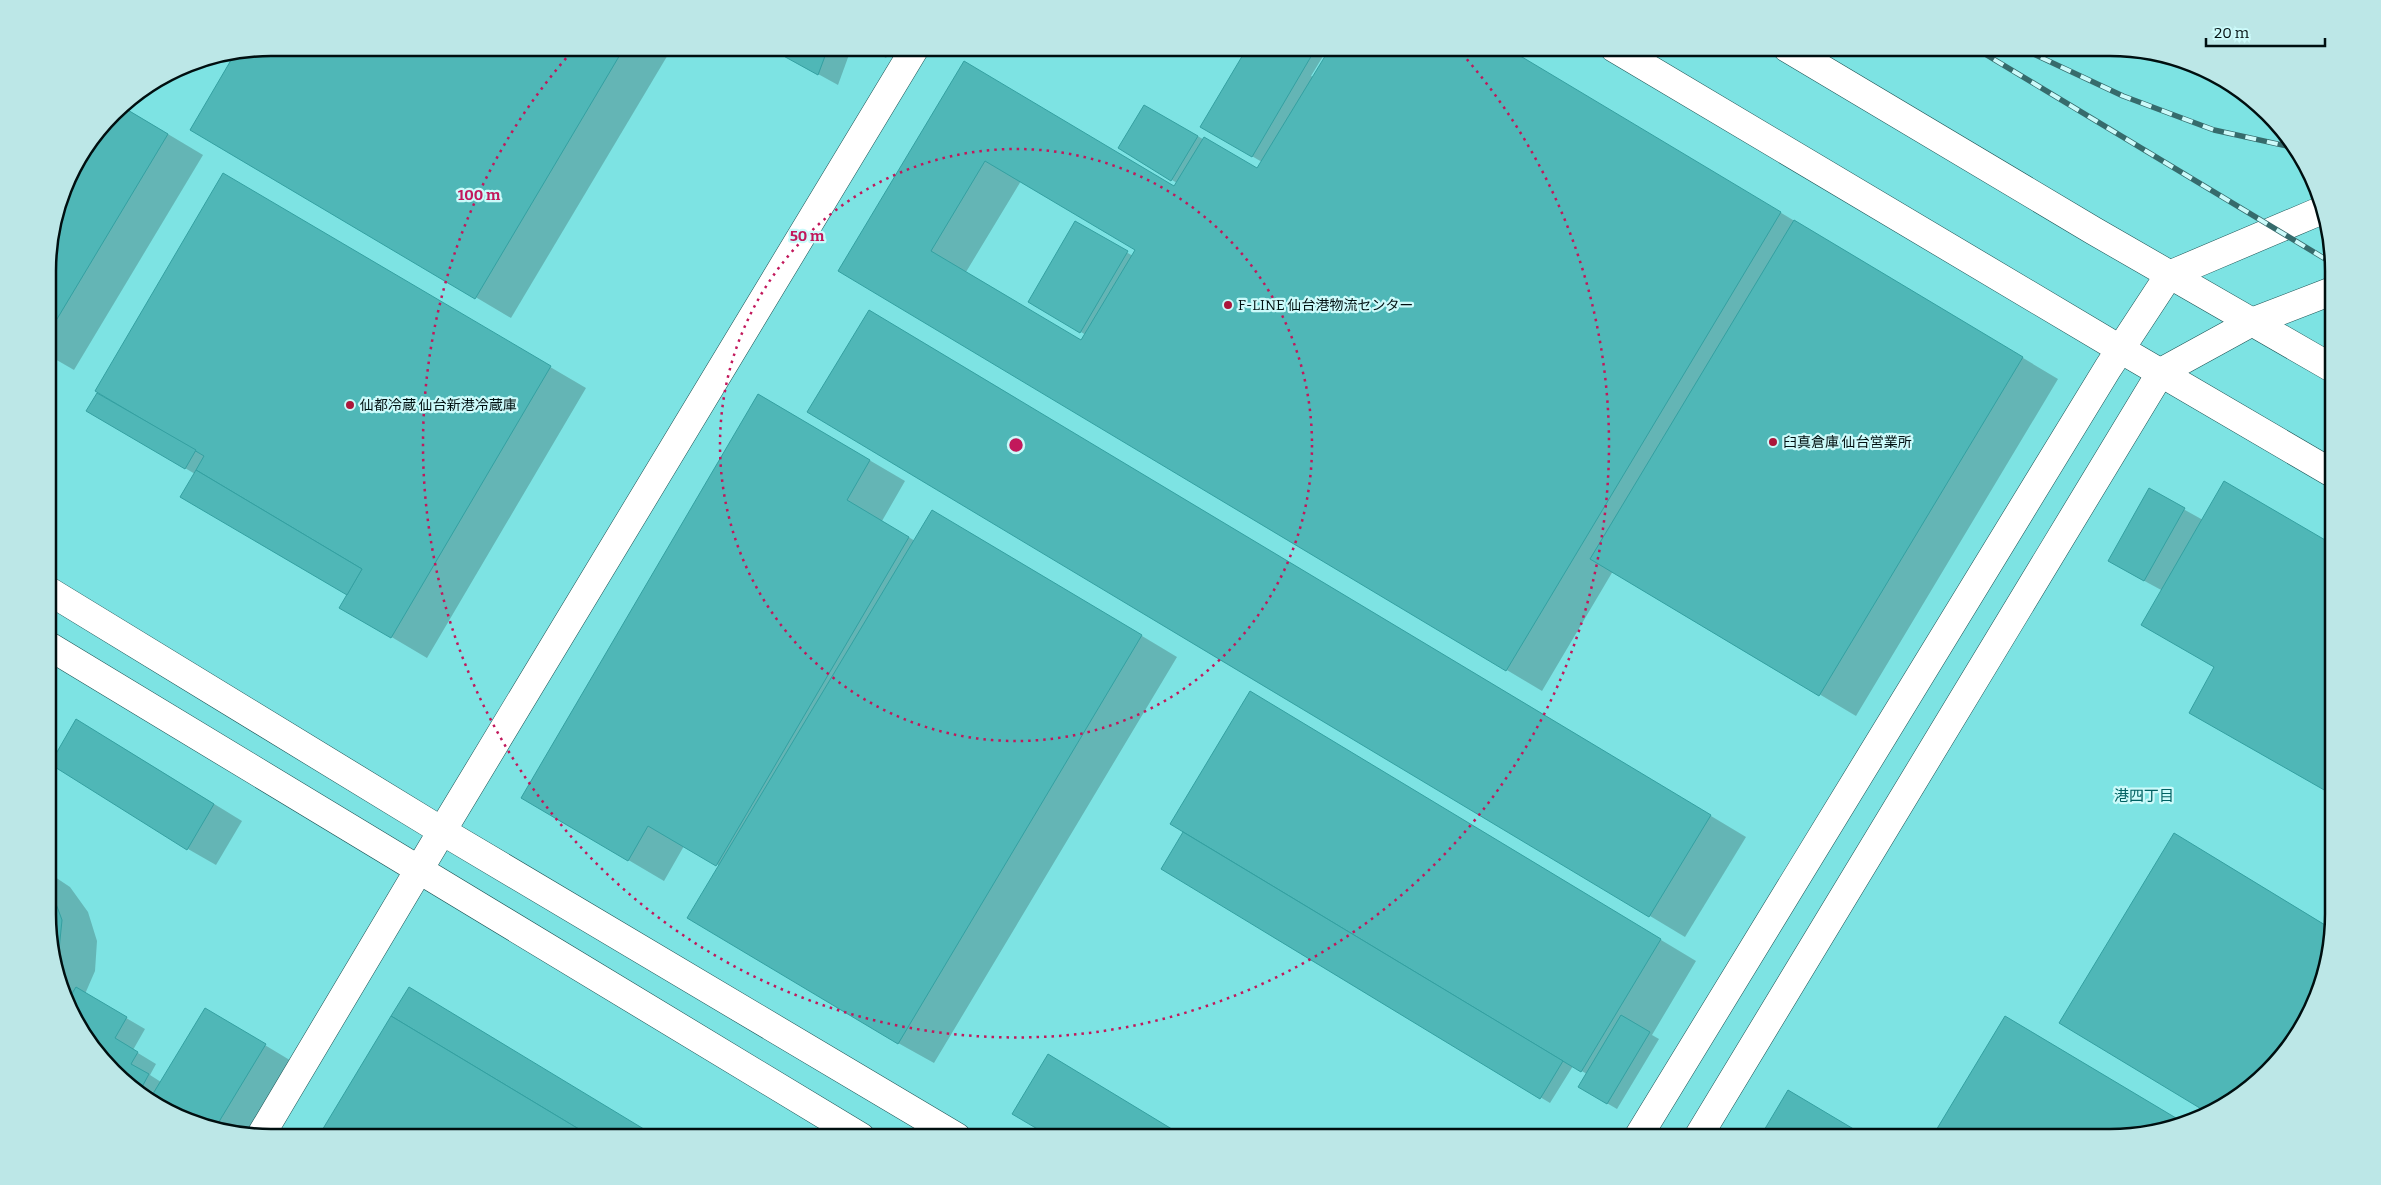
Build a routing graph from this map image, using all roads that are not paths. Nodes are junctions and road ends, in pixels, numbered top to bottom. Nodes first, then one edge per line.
1 (910, 56) edge
2 (1627, 56) edge
3 (1800, 56) edge
4 (2316, 213) edge
5 (2170, 275) junction
6 (2325, 294) edge
7 (2254, 321) junction
8 (2120, 349) junction
9 (2325, 364) edge
10 (2161, 372) junction
11 (2325, 469) edge
12 (56, 595) edge
13 (56, 650) edge
14 (442, 831) junction
15 (419, 871) junction
16 (265, 1129) edge
17 (848, 1129) edge
18 (944, 1129) edge
19 (1643, 1129) edge
20 (1703, 1129) edge

1 - 14 street
2 - 8 street
3 - 5 street
4 - 5 street
5 - 7 street
5 - 8 street
6 - 7 street
7 - 9 street
7 - 10 street
8 - 10 street
8 - 19 street
10 - 11 street
10 - 20 street
12 - 14 street
13 - 15 street
14 - 15 street
14 - 18 street
15 - 16 street
15 - 17 street

